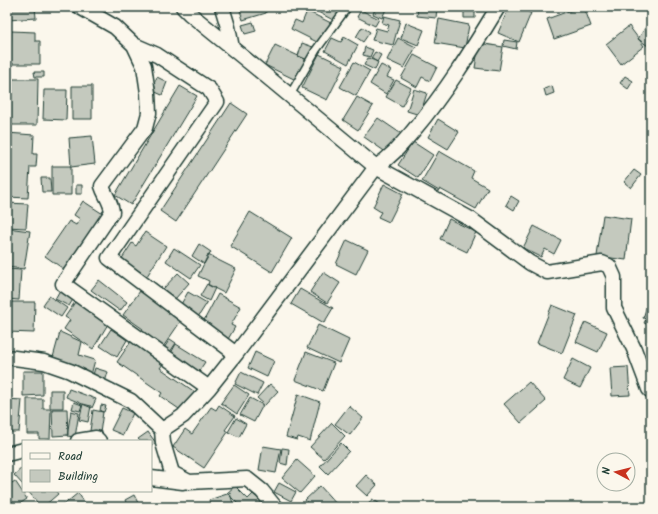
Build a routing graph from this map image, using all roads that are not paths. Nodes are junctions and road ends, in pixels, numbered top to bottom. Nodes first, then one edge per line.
1 (80, 7) edge
2 (183, 7) edge
3 (222, 7) edge
4 (498, 7) edge
5 (346, 9) dead end
6 (134, 45) junction
7 (232, 48) junction
8 (290, 95) junction
9 (376, 167) junction
10 (236, 354) junction
11 (7, 357) edge
12 (209, 388) junction
13 (651, 391) edge
14 (162, 430) junction
15 (84, 440) edge
16 (99, 440) edge
17 (22, 450) edge
18 (7, 454) edge
19 (152, 478) edge
20 (189, 482) junction
21 (275, 507) edge

1 - 6 street
2 - 7 street
3 - 7 street
4 - 9 street
5 - 8 lane
6 - 10 street
6 - 12 street
7 - 8 street
8 - 9 street
9 - 10 street
9 - 13 street
10 - 12 street
11 - 14 street
12 - 14 street
14 - 20 street
15 - 16 street
17 - 18 street
19 - 20 street
20 - 21 street

